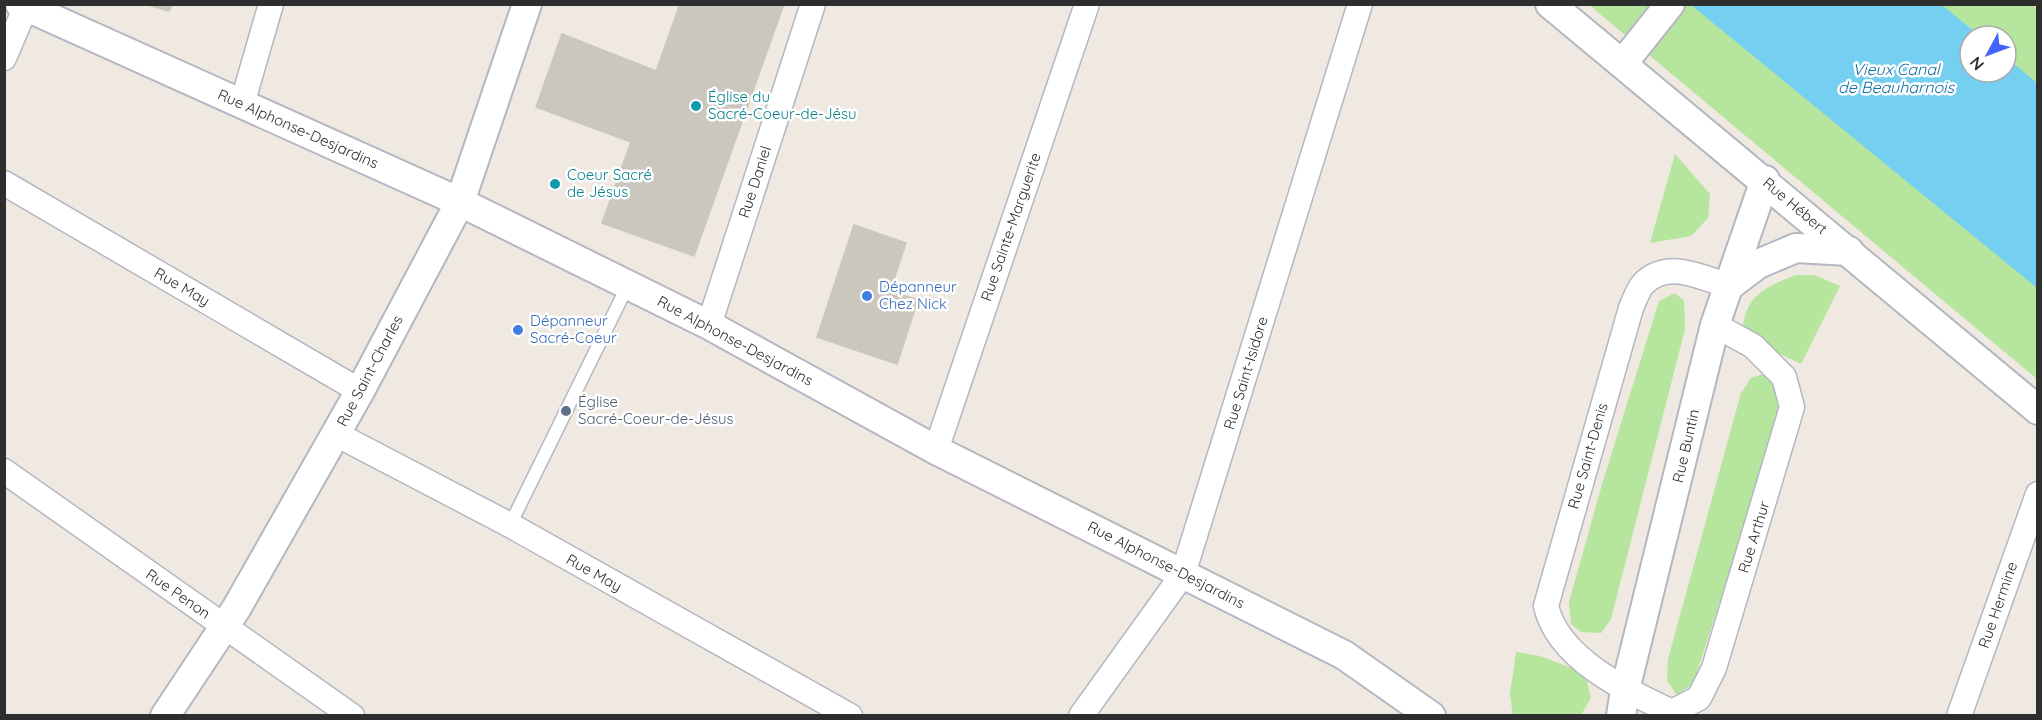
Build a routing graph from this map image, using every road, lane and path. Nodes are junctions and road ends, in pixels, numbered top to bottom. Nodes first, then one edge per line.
1 (271, 4) edge
2 (527, 4) edge
3 (813, 4) edge
4 (1087, 4) edge
5 (1360, 4) edge
6 (1550, 4) edge
7 (24, 5) edge
8 (1667, 8) edge
9 (4, 58) edge
10 (1623, 63) junction
11 (242, 104) junction
12 (1765, 180) junction
13 (4, 183) edge
14 (460, 202) junction
15 (1849, 251) junction
16 (628, 285) junction
17 (1729, 286) junction
18 (1715, 325) junction
19 (709, 326) junction
20 (360, 391) junction
21 (2037, 410) edge
22 (336, 434) junction
23 (936, 450) junction
24 (4, 471) edge
25 (2037, 494) edge
26 (510, 525) junction
27 (1183, 574) junction
28 (224, 627) junction
29 (1623, 703) edge
30 (165, 716) edge
31 (352, 716) edge
32 (850, 716) edge
33 (1081, 716) edge
34 (1431, 716) edge
35 (1611, 716) edge
36 (1959, 716) edge

1 - 11 street
2 - 14 street, Rue Saint-Charles
3 - 19 street, Rue Daniel
4 - 23 street, Rue Sainte-Marguerite
5 - 27 street, Rue Saint-Isidore
6 - 10 street, Rue Hébert
7 - 9 street
7 - 11 street, Rue Alphonse-Desjardins
8 - 10 street
10 - 12 street, Rue Hébert
11 - 14 street, Rue Alphonse-Desjardins
12 - 15 street, Rue Hébert
12 - 17 street, Rue Buntin
13 - 20 street, Rue May
14 - 16 street, Rue Alphonse-Desjardins
14 - 20 street, Rue Saint-Charles
15 - 17 street
15 - 21 street, Rue Hébert
16 - 19 street, Rue Alphonse-Desjardins
16 - 26 lane
17 - 18 street, Rue Buntin
17 - 29 street, Rue Saint-Denis
18 - 29 street, Rue Buntin
18 - 29 street, Rue Arthur
19 - 23 street, Rue Alphonse-Desjardins
20 - 22 street, Rue Saint-Charles
22 - 26 street, Rue May
22 - 28 street, Rue Saint-Charles
23 - 27 street, Rue Alphonse-Desjardins
24 - 28 street, Rue Penon
25 - 36 street, Rue Hermine
26 - 32 street, Rue May
27 - 33 street, Rue Saint-Isidore
27 - 34 street, Rue Alphonse-Desjardins
28 - 30 street, Rue Saint-Charles
28 - 31 street, Rue Penon
29 - 35 street, Rue Buntin

